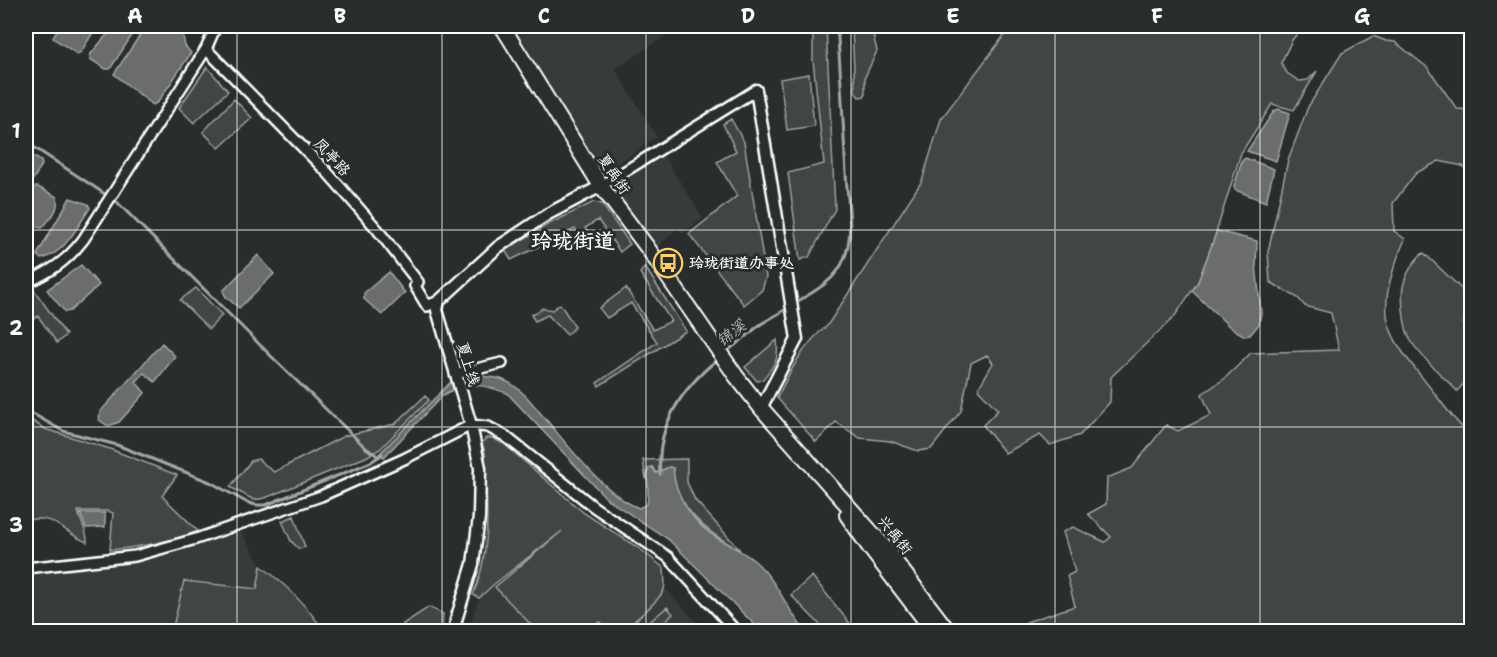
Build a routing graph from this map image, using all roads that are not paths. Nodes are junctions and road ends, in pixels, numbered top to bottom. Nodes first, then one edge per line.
1 (216, 26) edge
2 (502, 26) edge
3 (206, 49) junction
4 (756, 90) joint
5 (601, 186) junction
6 (26, 283) edge
7 (439, 301) junction
8 (502, 363) dead end
9 (455, 374) junction
10 (761, 408) junction
11 (471, 425) junction
12 (812, 464) junction
13 (26, 568) edge
14 (455, 632) edge
15 (737, 632) edge
16 (934, 632) edge
17 (949, 632) edge

1 - 3 street
2 - 5 main road, 夏禹街
3 - 6 street
3 - 7 street, 凤亭路
4 - 5 street
4 - 10 street
5 - 7 street
5 - 10 main road, 夏禹街
7 - 9 street, 夏上线
8 - 9 street
9 - 11 street, 夏上线
10 - 12 main road, 兴禹街
11 - 13 street
11 - 14 street, 夏上线
11 - 15 street
12 - 16 main road, 兴禹街
12 - 17 main road, 兴禹街

